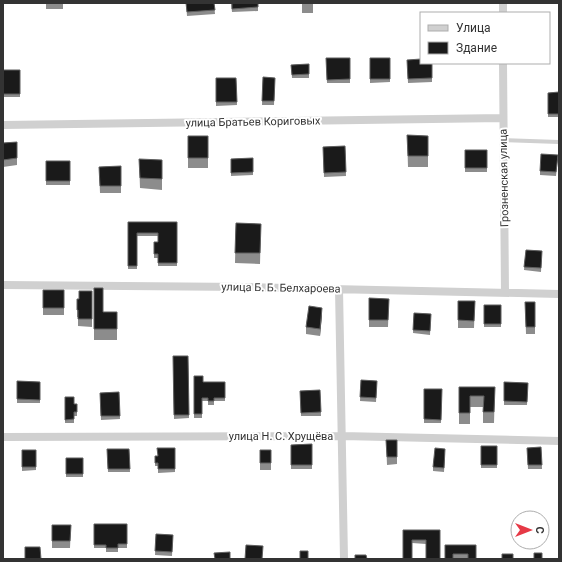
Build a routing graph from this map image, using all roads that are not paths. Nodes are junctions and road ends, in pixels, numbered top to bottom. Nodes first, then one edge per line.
1 (503, 64) edge
2 (503, 118) junction
3 (3, 125) edge
4 (504, 140) junction
5 (559, 142) edge
6 (3, 285) edge
7 (339, 289) junction
8 (505, 293) junction
9 (559, 294) edge
10 (342, 436) junction
11 (3, 437) edge
12 (559, 441) edge
13 (344, 559) edge

1 - 2 street, Грозненская улица
2 - 3 street, улица Братьев Кориговых
2 - 4 street, Грозненская улица
4 - 5 lane
4 - 8 street, Грозненская улица
6 - 7 street, улица Б. Б. Белхароева
7 - 8 street, улица Б. Б. Белхароева
7 - 10 street
8 - 9 street, улица Б. Б. Белхароева
10 - 11 street, улица Н. С. Хрущёва
10 - 12 street, улица Н. С. Хрущёва
10 - 13 street

